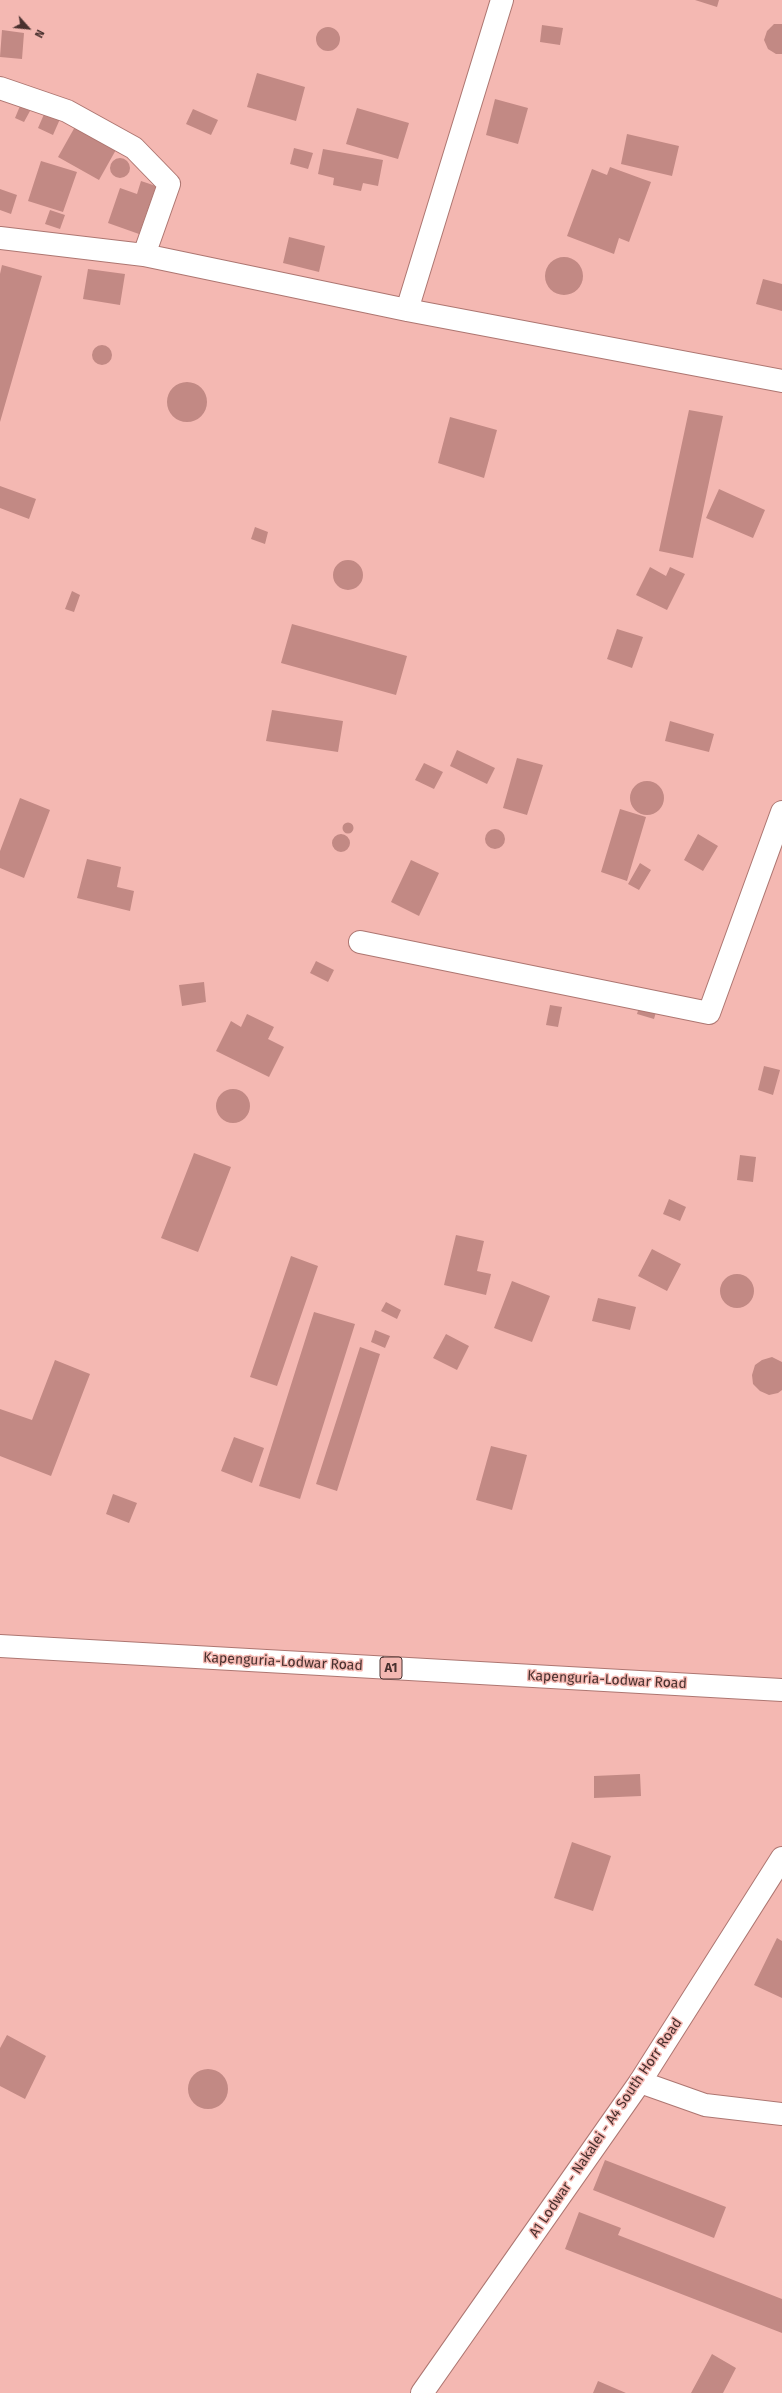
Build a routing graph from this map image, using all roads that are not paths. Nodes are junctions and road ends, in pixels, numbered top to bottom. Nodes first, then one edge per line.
1 (502, 0) edge
2 (0, 88) edge
3 (0, 238) edge
4 (144, 255) junction
5 (407, 310) junction
6 (782, 381) edge
7 (782, 812) edge
8 (360, 942) dead end
9 (0, 1646) edge
10 (782, 1690) edge
11 (782, 1858) edge
12 (640, 2082) junction
13 (782, 2114) edge
14 (422, 2393) edge

1 - 5 main road
2 - 4 main road
3 - 4 main road
4 - 5 main road
5 - 6 main road
7 - 8 main road
9 - 10 main road, Kapenguria-Lodwar Road / A1
11 - 12 main road, A1 Lodwar - Nakalei - A4 South Horr Road
12 - 13 main road
12 - 14 main road, A1 Lodwar - Nakalei - A4 South Horr Road

